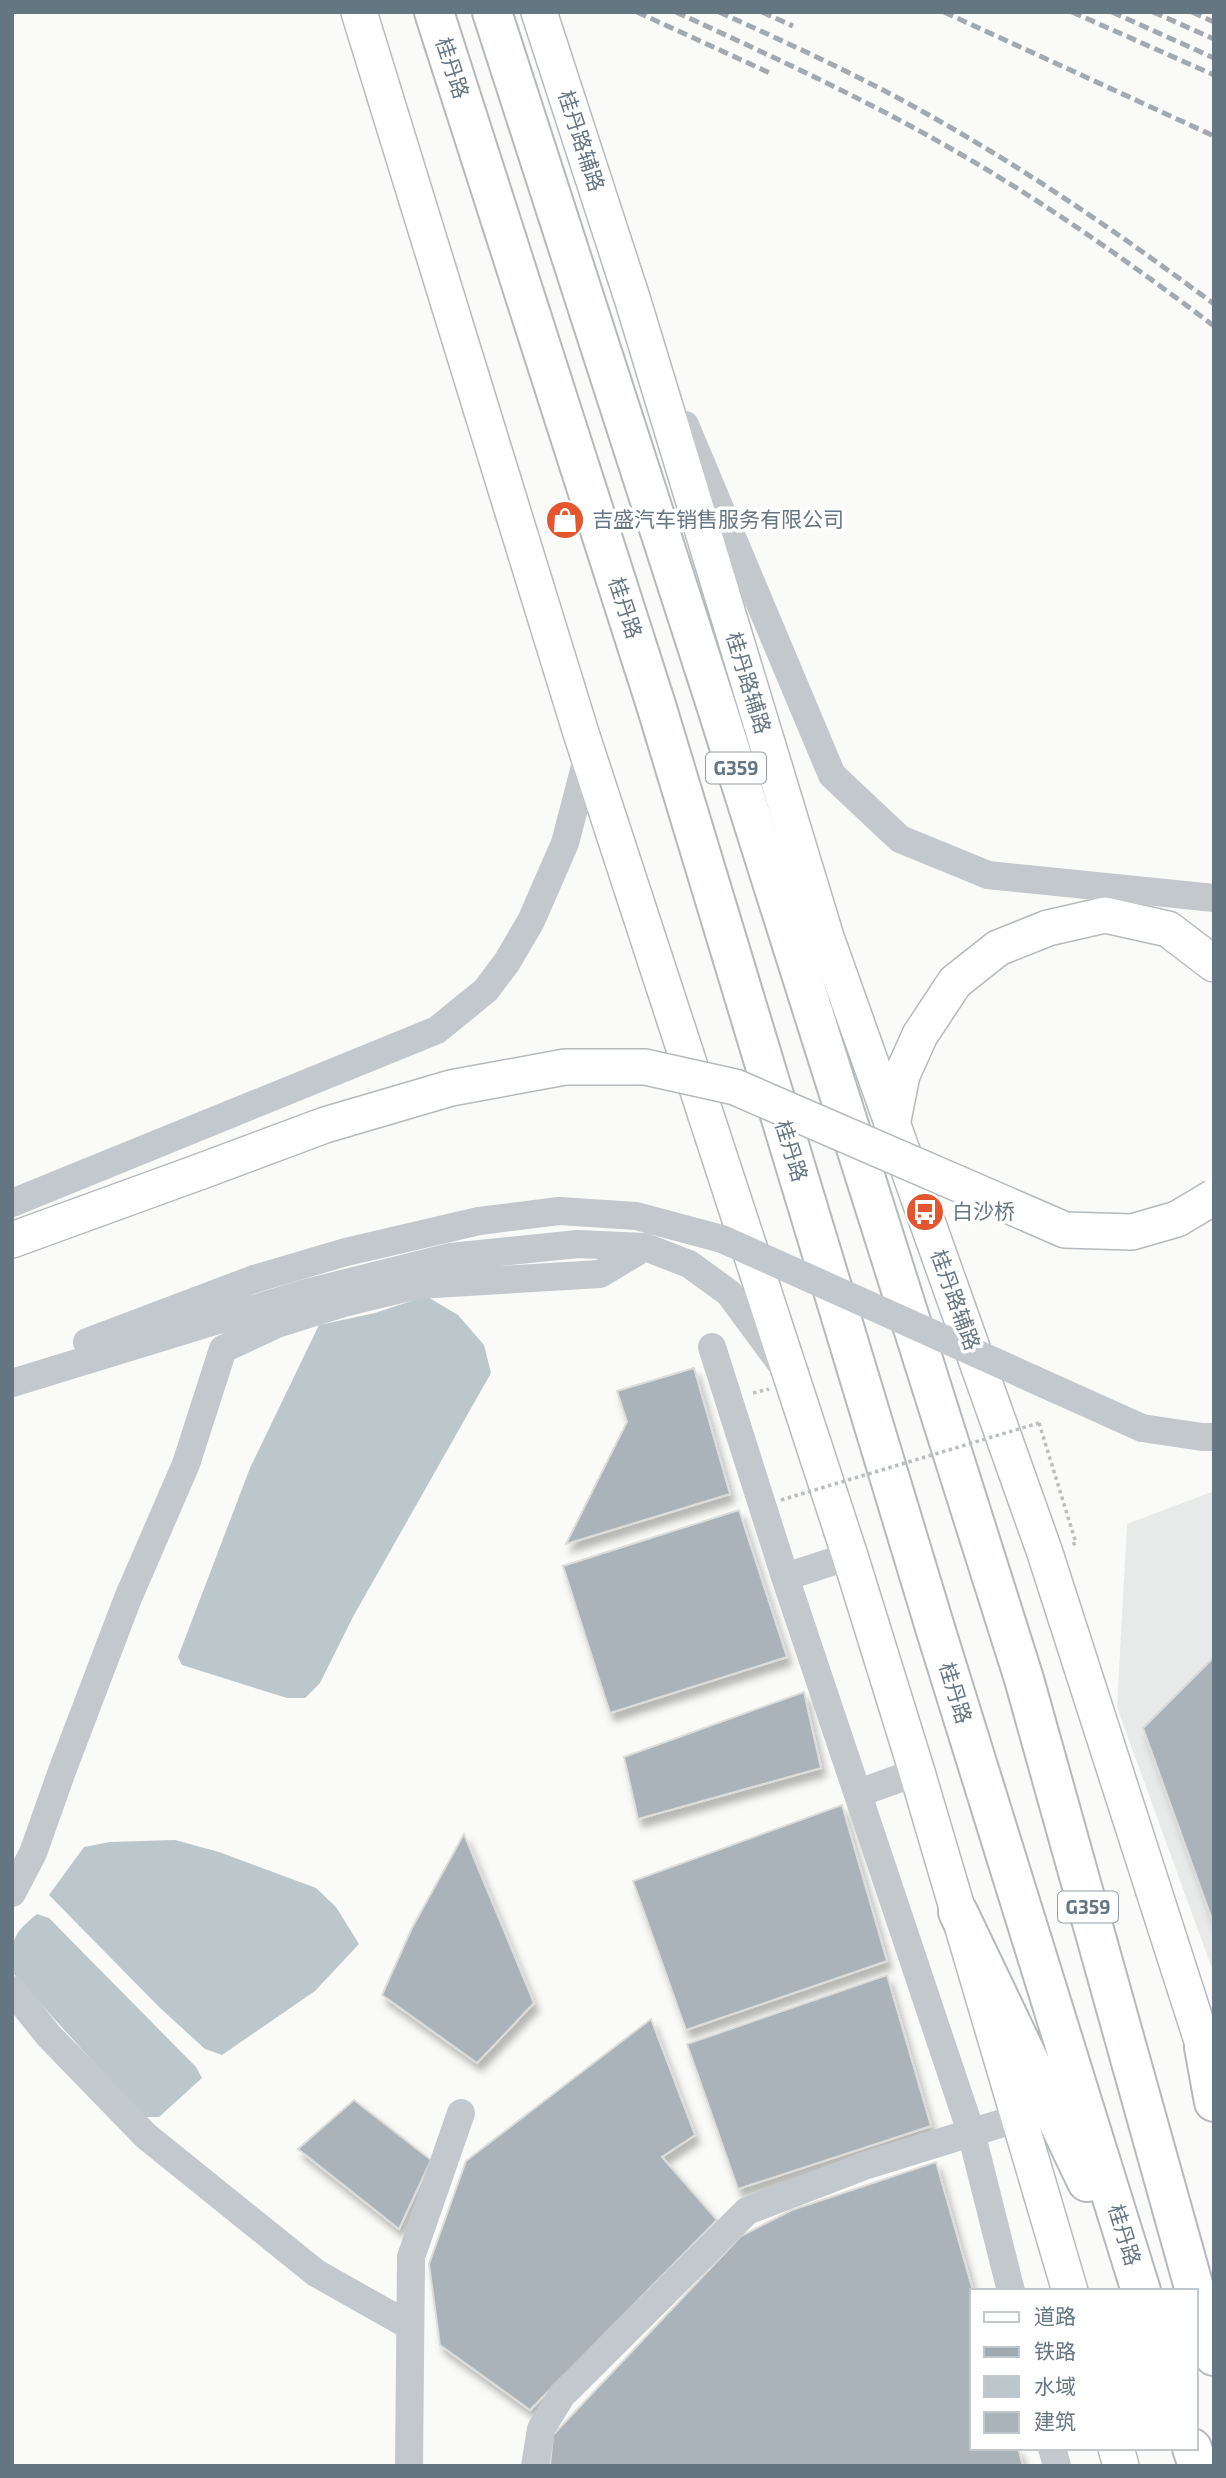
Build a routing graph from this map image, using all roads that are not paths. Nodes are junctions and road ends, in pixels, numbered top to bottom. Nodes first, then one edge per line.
1 (359, 12) edge
2 (434, 12) edge
3 (492, 12) edge
4 (539, 12) edge
5 (633, 301) junction
6 (589, 755) junction
7 (1214, 898) edge
8 (1214, 964) edge
9 (892, 1125) junction
10 (1214, 1197) edge
11 (12, 1203) edge
12 (12, 1240) edge
13 (645, 1247) junction
14 (712, 1348) dead end
15 (12, 1370) edge
16 (794, 1381) junction
17 (12, 1382) edge
18 (1214, 1437) edge
19 (850, 1556) junction
20 (785, 1577) junction
21 (917, 1772) junction
22 (859, 1793) junction
23 (12, 1893) edge
24 (958, 1912) junction
25 (12, 1990) edge
26 (1211, 2063) edge
27 (1214, 2102) edge
28 (461, 2113) dead end
29 (1018, 2118) junction
30 (971, 2132) junction
31 (1010, 2289) edge
32 (1069, 2289) edge
33 (1138, 2289) edge
34 (1138, 2289) edge
35 (1195, 2289) edge
36 (1198, 2299) edge
37 (411, 2326) junction
38 (1214, 2356) edge
39 (409, 2466) edge
40 (535, 2466) edge

1 - 6 main road
2 - 33 highway, 桂丹路 / G359
3 - 35 highway, G359
4 - 5 main road, 桂丹路辅路
5 - 7 street
5 - 9 main road, 桂丹路辅路
6 - 11 street
6 - 16 main road
8 - 9 main road
9 - 26 main road, 桂丹路辅路
10 - 12 main road, bridge
13 - 16 street
13 - 17 street
13 - 23 street
14 - 20 street
15 - 18 street, bridge
16 - 19 main road
19 - 20 street
19 - 21 main road
20 - 22 street
21 - 22 street
21 - 24 main road
22 - 30 street
24 - 29 main road
24 - 34 highway
25 - 37 street
26 - 27 highway
28 - 37 street
29 - 30 street
29 - 32 main road
30 - 31 street
30 - 40 street
36 - 38 highway, G359
37 - 39 street

